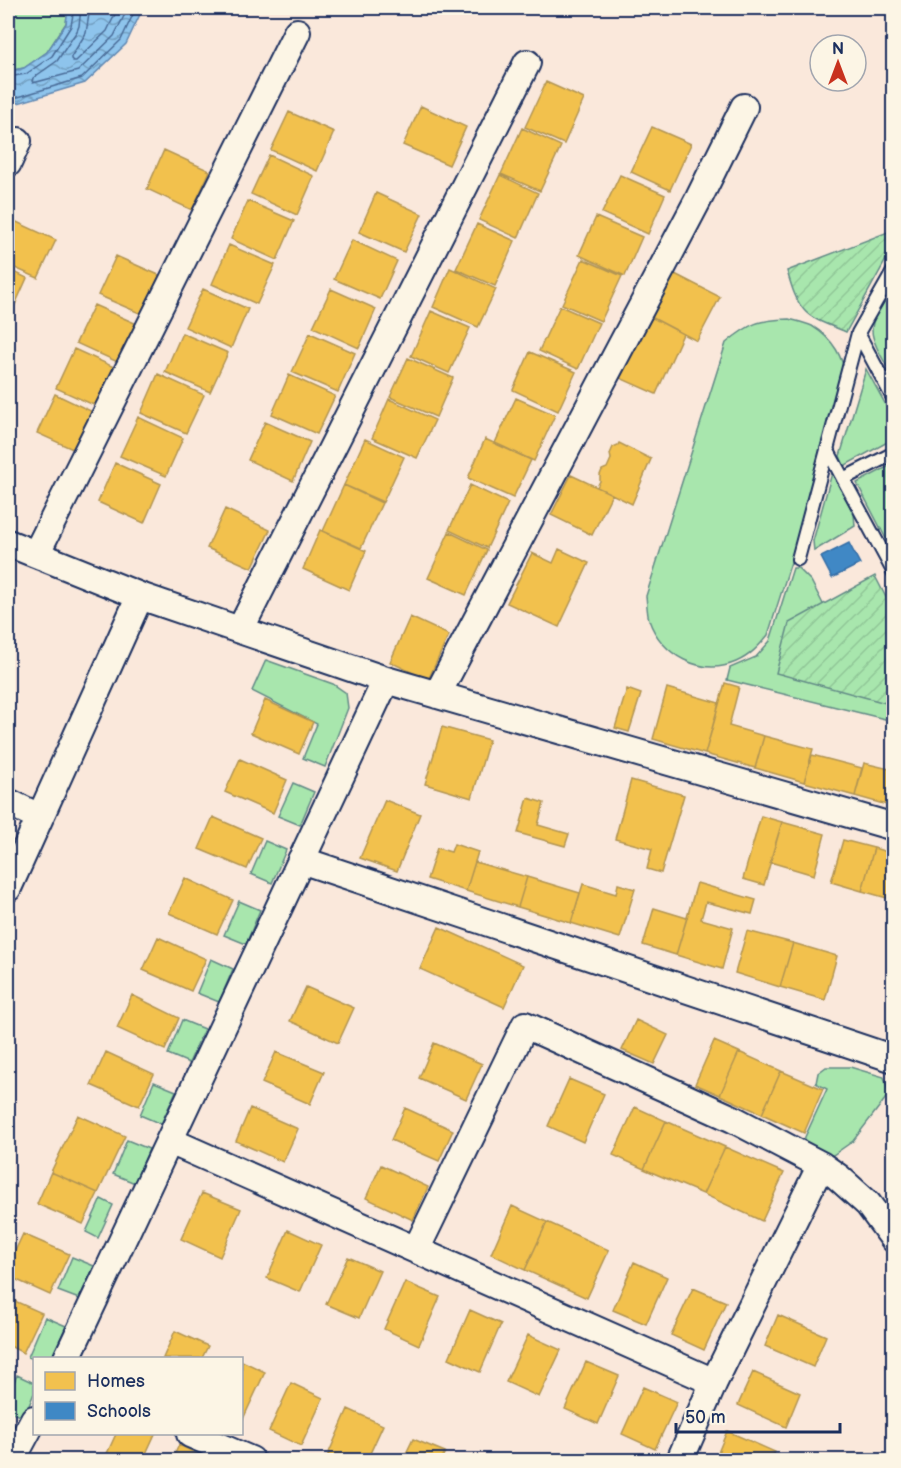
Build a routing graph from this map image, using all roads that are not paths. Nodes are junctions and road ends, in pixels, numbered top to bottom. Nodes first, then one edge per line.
1 (297, 32) dead end
2 (527, 63) dead end
3 (744, 107) dead end
4 (894, 270) edge
5 (858, 333) junction
6 (894, 400) edge
7 (827, 449) junction
8 (894, 453) edge
9 (843, 479) junction
10 (8, 543) edge
11 (36, 554) junction
12 (798, 559) dead end
13 (894, 573) edge
14 (140, 596) junction
15 (240, 630) junction
16 (386, 680) junction
17 (437, 694) junction
18 (8, 802) edge
19 (39, 817) junction
20 (894, 827) edge
21 (302, 860) junction
22 (8, 888) edge
23 (894, 1059) edge
24 (170, 1141) junction
25 (821, 1166) junction
26 (894, 1239) edge
27 (416, 1250) junction
28 (68, 1357) edge
29 (714, 1382) junction
30 (33, 1421) edge
31 (192, 1435) edge
32 (12, 1461) edge
33 (251, 1461) edge
34 (680, 1461) edge

1 - 11 street
2 - 15 street
3 - 17 street
4 - 5 lane
5 - 6 lane
5 - 7 lane
7 - 9 lane
7 - 12 lane
8 - 9 lane
9 - 13 lane
10 - 11 street
11 - 14 street
14 - 15 street
14 - 19 street
15 - 16 street
16 - 17 street
16 - 21 street
17 - 20 street
18 - 19 street
19 - 22 street
21 - 23 street
21 - 24 street
24 - 27 street
24 - 28 street
25 - 26 street
25 - 27 street
25 - 29 street
27 - 29 street
29 - 34 street
30 - 32 street
31 - 33 street

